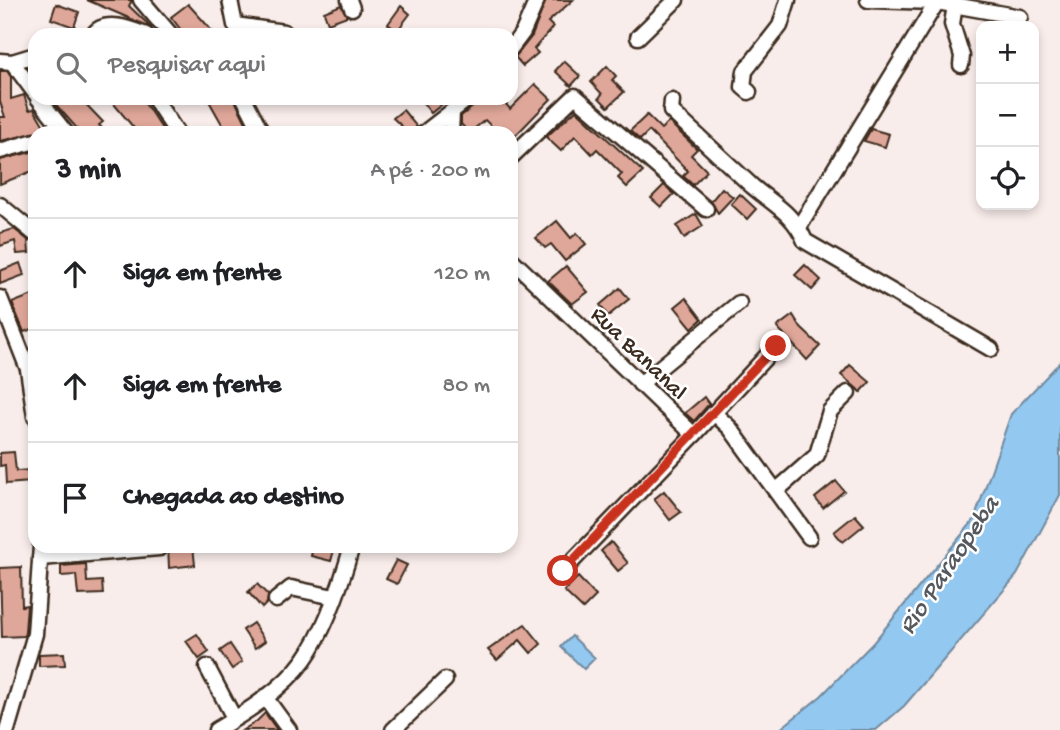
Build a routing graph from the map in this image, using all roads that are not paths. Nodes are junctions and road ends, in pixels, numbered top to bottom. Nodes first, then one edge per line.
1 (141, 0) edge
2 (230, 0) edge
3 (537, 0) edge
4 (676, 0) edge
5 (788, 0) edge
6 (868, 0) edge
7 (937, 2) junction
8 (955, 5) junction
9 (1020, 17) dead end
10 (999, 19) edge
11 (100, 28) edge
12 (123, 28) edge
13 (165, 28) edge
14 (256, 28) edge
15 (638, 37) dead end
16 (518, 39) edge
17 (28, 56) edge
18 (6, 61) edge
19 (961, 65) dead end
20 (28, 85) edge
21 (749, 92) dead end
22 (672, 101) dead end
23 (44, 105) edge
24 (159, 105) edge
25 (247, 105) edge
26 (461, 105) edge
27 (452, 113) junction
28 (60, 126) edge
29 (172, 126) edge
30 (258, 126) edge
31 (434, 126) edge
32 (451, 126) edge
33 (28, 143) edge
34 (518, 150) edge
35 (0, 151) edge
36 (0, 205) edge
37 (706, 209) dead end
38 (799, 227) junction
39 (28, 228) edge
40 (518, 266) edge
41 (0, 298) edge
42 (738, 303) dead end
43 (776, 346) dead end
44 (991, 349) dead end
45 (28, 369) edge
46 (640, 384) junction
47 (848, 393) dead end
48 (715, 413) junction
49 (694, 435) junction
50 (776, 491) junction
51 (809, 537) dead end
52 (40, 553) edge
53 (350, 553) edge
54 (563, 571) dead end
55 (334, 597) junction
56 (276, 600) dead end
57 (207, 667) dead end
58 (445, 680) dead end
59 (265, 697) junction
60 (224, 726) edge
61 (8, 730) edge
62 (289, 730) edge
63 (393, 730) edge

1 - 13 street
2 - 14 street
3 - 16 street
4 - 15 street
5 - 21 street
6 - 7 street
7 - 8 street
7 - 38 street
8 - 10 street
8 - 19 street
9 - 10 street
11 - 12 street
17 - 18 street
18 - 20 street
22 - 38 street
23 - 28 street
24 - 29 street
25 - 30 street
26 - 27 street
27 - 31 street
27 - 32 street
33 - 35 street
34 - 37 street
36 - 39 street
38 - 44 street
40 - 46 street, Rua Bananal
41 - 45 street
42 - 46 street
43 - 48 street
46 - 49 street, Rua Bananal
47 - 50 street
48 - 49 street, Rua Bananal
48 - 50 street, Rua Bananal
49 - 54 street
50 - 51 street, Rua Bananal
52 - 61 street
53 - 55 street
55 - 56 street
55 - 59 street
57 - 60 street
58 - 63 street
59 - 60 street
59 - 62 street

